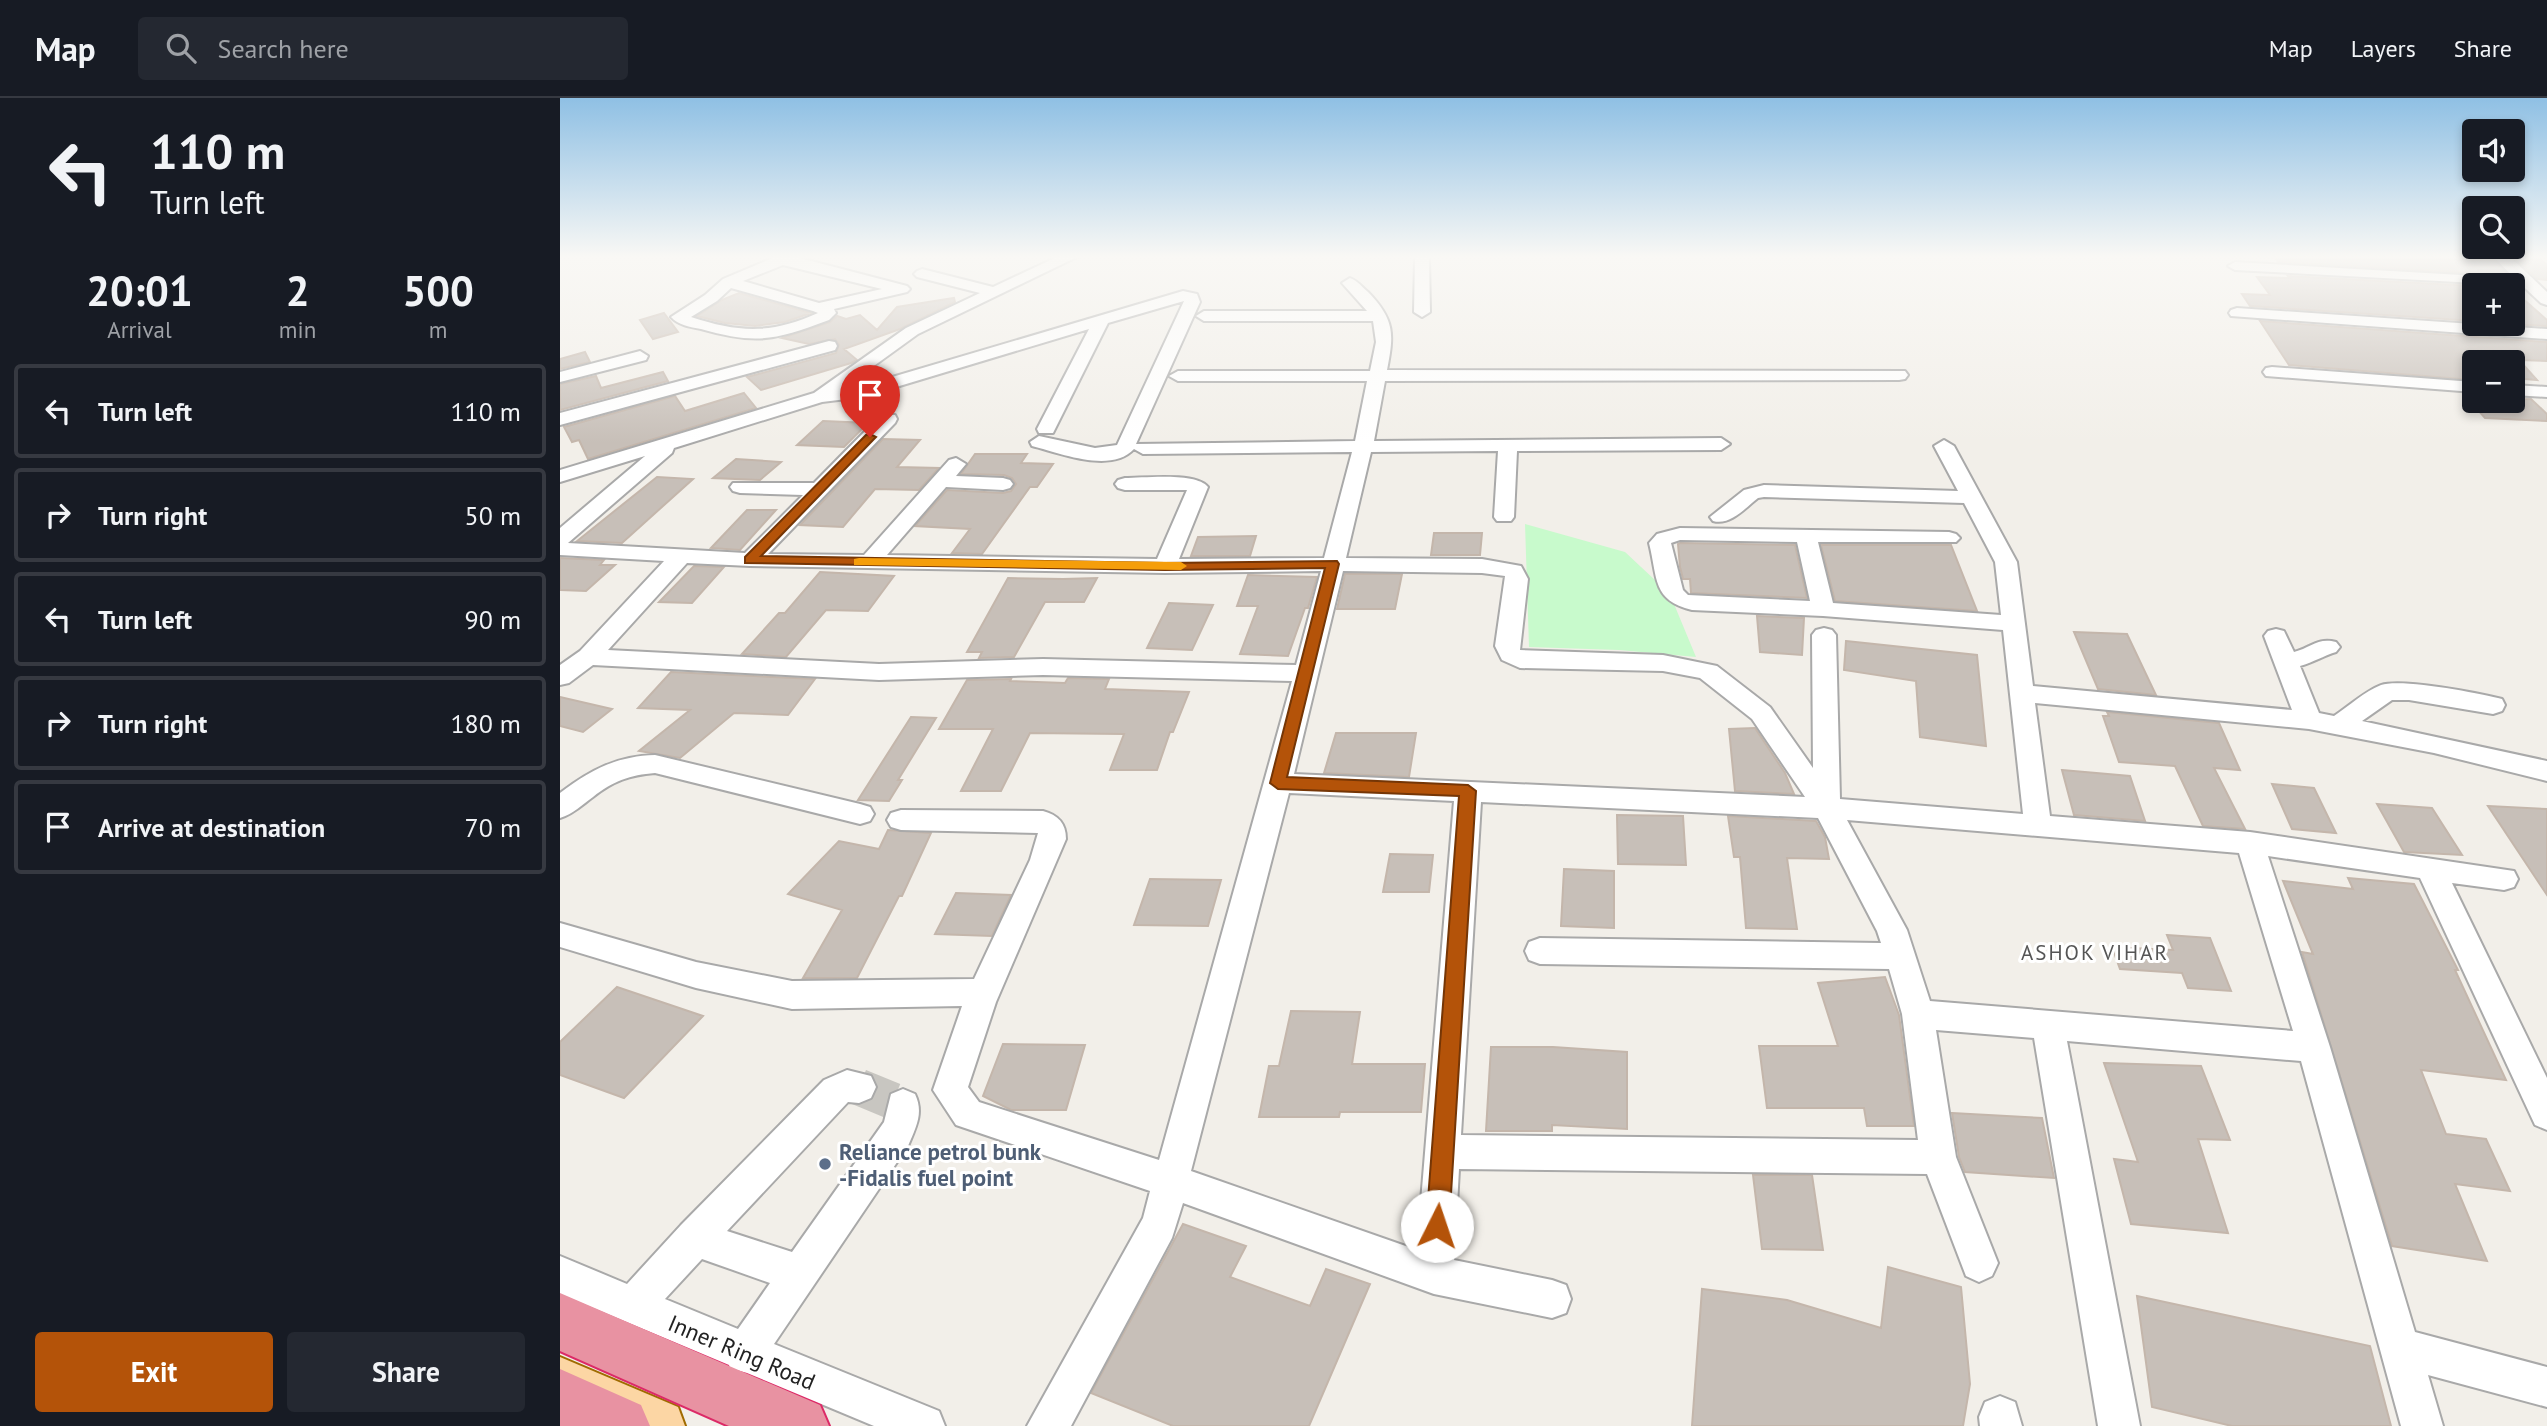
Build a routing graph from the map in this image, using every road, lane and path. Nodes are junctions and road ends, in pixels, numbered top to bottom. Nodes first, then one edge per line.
1 (685, 319) edge
2 (813, 319) edge
3 (937, 319) edge
4 (1108, 319) edge
5 (1184, 319) edge
6 (1379, 319) edge
7 (2325, 319) edge
8 (1101, 321) junction
9 (2547, 334) edge
10 (829, 346) dead end
11 (640, 356) dead end
12 (2272, 372) dead end
13 (1899, 374) dead end
14 (1379, 375) junction
15 (1178, 376) dead end
16 (560, 377) edge
17 (2462, 386) edge
18 (2525, 391) edge
19 (2547, 392) edge
20 (820, 397) junction
21 (560, 419) edge
22 (888, 419) dead end
23 (674, 441) junction
24 (1721, 444) dead end
25 (1508, 446) junction
26 (1944, 446) dead end
27 (1363, 447) junction
28 (1143, 448) dead end
29 (956, 464) dead end
30 (560, 476) edge
31 (942, 481) junction
32 (1003, 484) dead end
33 (1125, 484) dead end
34 (740, 486) dead end
35 (817, 489) junction
36 (1972, 497) junction
37 (1504, 517) dead end
38 (1720, 517) dead end
39 (1806, 536) junction
40 (1949, 538) dead end
41 (560, 539) edge
42 (560, 549) edge
43 (682, 555) junction
44 (750, 560) junction
45 (870, 562) junction
46 (1332, 564) junction
47 (1165, 566) junction
48 (1823, 609) junction
49 (2013, 623) junction
50 (1824, 635) dead end
51 (2276, 636) dead end
52 (2328, 648) dead end
53 (588, 657) junction
54 (2286, 662) junction
55 (1305, 673) junction
56 (560, 677) edge
57 (2023, 693) junction
58 (2493, 705) dead end
59 (2282, 717) joint
60 (2309, 720) junction
61 (2338, 726) junction
62 (2547, 771) edge
63 (1278, 783) junction
64 (1468, 791) junction
65 (560, 808) edge
66 (1827, 808) junction
67 (860, 814) dead end
68 (901, 820) dead end
69 (2038, 827) junction
70 (2250, 843) junction
71 (2430, 868) junction
72 (2504, 879) dead end
73 (560, 935) edge
74 (1540, 951) dead end
75 (1900, 956) junction
76 (982, 992) junction
77 (1918, 1014) junction
78 (2048, 1026) junction
79 (2314, 1047) junction
80 (859, 1087) tunnel mouth
81 (903, 1105) dead end
82 (2547, 1114) edge
83 (1443, 1152) junction
84 (1938, 1157) junction
85 (1171, 1181) junction
86 (694, 1238) junction
87 (1979, 1264) dead end
88 (798, 1273) junction
89 (560, 1275) edge
90 (1434, 1275) junction
91 (1552, 1299) dead end
92 (633, 1306) junction
93 (560, 1322) edge
94 (2399, 1348) junction
95 (744, 1354) junction
96 (560, 1383) edge
97 (2547, 1387) edge
98 (560, 1399) edge
99 (620, 1426) edge
100 (659, 1426) edge
101 (799, 1426) edge
102 (924, 1426) edge
103 (1048, 1426) edge
104 (2119, 1426) edge
105 (2422, 1426) edge

1 - 2 street
3 - 20 street
4 - 8 street
5 - 8 street
6 - 14 street
7 - 9 street
8 - 20 street
10 - 21 street
11 - 16 street
12 - 17 street
13 - 14 street
14 - 15 street
14 - 27 street
18 - 19 street
20 - 23 street
22 - 35 street
23 - 30 street
23 - 41 street
24 - 25 street
25 - 27 street
25 - 37 street
26 - 36 street
27 - 28 street
27 - 46 street
29 - 31 street
31 - 32 street
31 - 45 street
33 - 47 street
34 - 35 street
35 - 44 street
36 - 38 street
36 - 49 street
39 - 40 street
39 - 48 street
39 - 48 street
42 - 43 street
43 - 44 street
43 - 53 street
44 - 45 street
45 - 47 street
46 - 47 street
46 - 55 street
46 - 66 street
48 - 49 street
49 - 57 street
50 - 66 street
51 - 54 street
52 - 54 street
53 - 55 street
53 - 56 street
54 - 60 street
55 - 63 street
57 - 59 street
57 - 69 street
58 - 61 street
59 - 60 street
60 - 61 street
61 - 62 street
63 - 64 street
63 - 85 street
64 - 66 street
64 - 83 street
65 - 67 street
66 - 69 street
66 - 75 street
68 - 76 street
69 - 70 street
70 - 71 street
70 - 79 street
71 - 72 street
71 - 82 street
73 - 76 street
74 - 75 street
75 - 77 street
76 - 85 street
77 - 78 street
77 - 84 street
78 - 79 street
78 - 104 street
79 - 94 street
80 - 86 street
81 - 88 street
83 - 84 street
83 - 90 street
84 - 87 street
85 - 90 street
85 - 103 street
86 - 88 street
86 - 92 street
88 - 95 street
89 - 92 street, Inner Ring Road
90 - 91 street
92 - 95 street, Inner Ring Road
93 - 101 highway
94 - 97 street
94 - 105 street
95 - 102 street, Inner Ring Road
96 - 100 main road
98 - 99 highway

